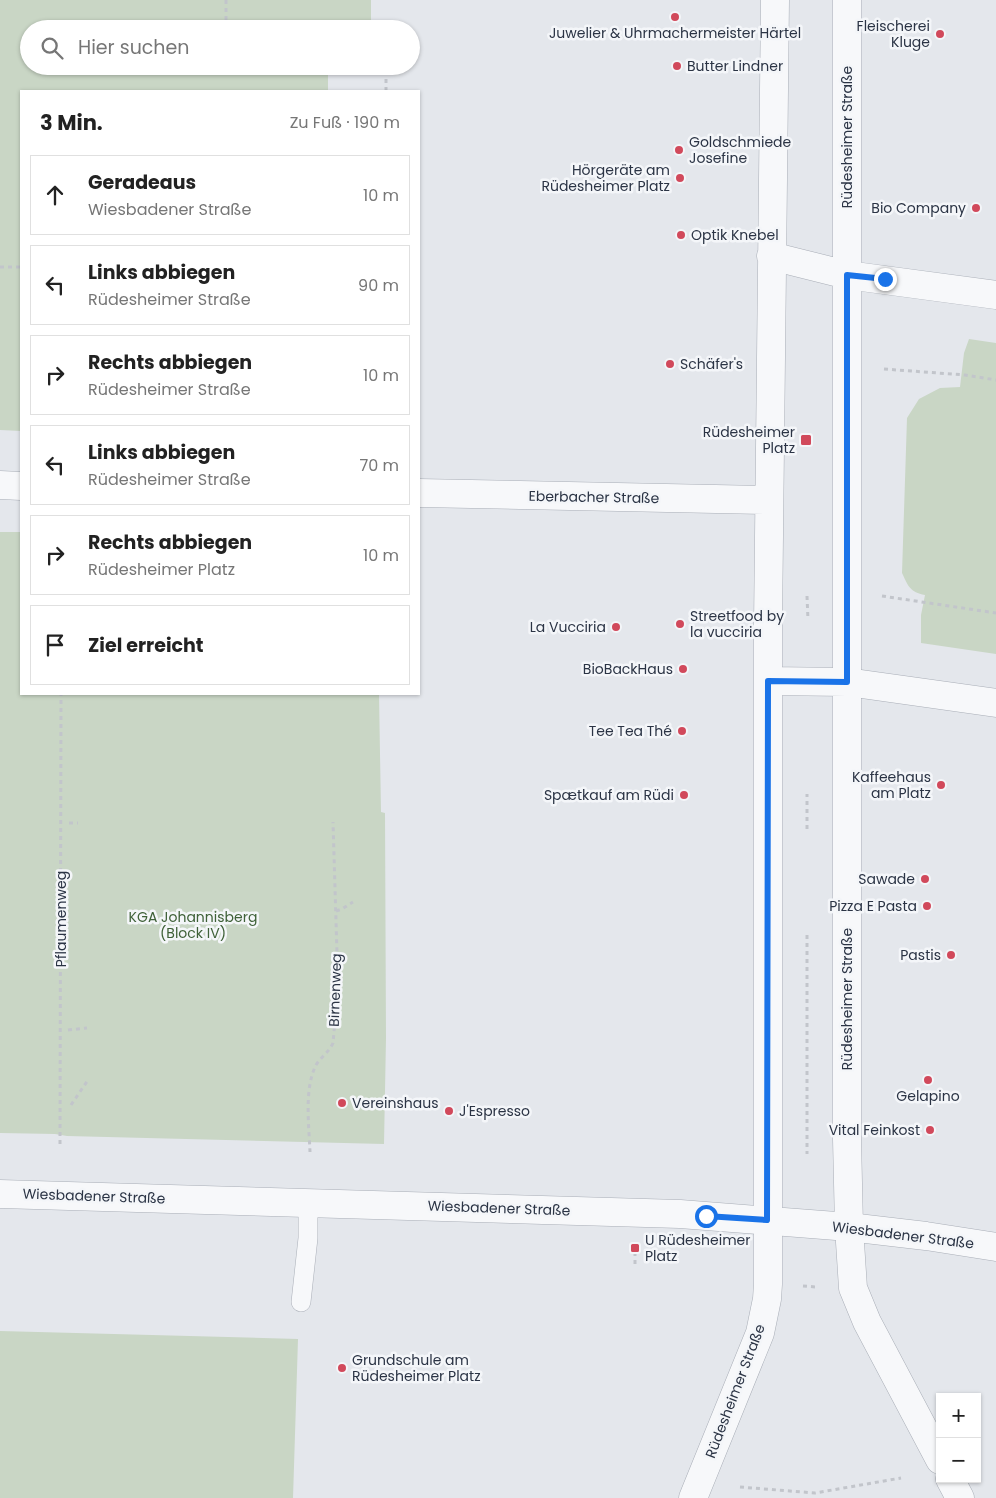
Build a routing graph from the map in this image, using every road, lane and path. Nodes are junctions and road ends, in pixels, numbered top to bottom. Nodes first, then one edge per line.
1 (226, 0) edge
2 (775, 0) edge
3 (847, 0) edge
4 (226, 20) dead end
5 (386, 75) edge
6 (386, 90) edge
7 (772, 256) junction
8 (0, 267) edge
9 (20, 267) edge
10 (847, 275) junction
11 (996, 295) edge
12 (884, 369) dead end
13 (996, 380) edge
14 (0, 485) edge
15 (20, 486) edge
16 (420, 493) edge
17 (768, 500) junction
18 (807, 596) dead end
19 (879, 596) dead end
20 (996, 612) edge
21 (808, 620) dead end
22 (768, 681) junction
23 (847, 682) junction
24 (61, 695) edge
25 (996, 703) edge
26 (333, 822) dead end
27 (69, 823) dead end
28 (78, 823) dead end
29 (353, 902) dead end
30 (336, 911) junction
31 (807, 931) dead end
32 (87, 1028) dead end
33 (68, 1030) dead end
34 (88, 1080) dead end
35 (71, 1104) dead end
36 (60, 1144) dead end
37 (310, 1152) dead end
38 (807, 1154) dead end
39 (0, 1194) edge
40 (308, 1203) junction
41 (767, 1220) junction
42 (849, 1227) junction
43 (996, 1247) edge
44 (635, 1248) dead end
45 (635, 1264) dead end
46 (798, 1286) dead end
47 (821, 1287) dead end
48 (301, 1302) dead end
49 (936, 1452) edge
50 (901, 1478) dead end
51 (952, 1483) edge
52 (740, 1487) dead end
53 (693, 1498) edge
54 (960, 1498) edge

1 - 4 path
2 - 7 street, Rüdesheimer Straße
3 - 10 street, Rüdesheimer Straße
5 - 6 path
7 - 10 street
7 - 17 street, Rüdesheimer Straße
8 - 9 path
10 - 11 street
10 - 23 street, Rüdesheimer Straße
12 - 13 path
14 - 15 street
16 - 17 street, Eberbacher Straße
17 - 22 street, Rüdesheimer Straße
18 - 21 path
19 - 20 path
22 - 23 street
22 - 41 street, Rüdesheimer Straße
23 - 25 street
23 - 42 street, Rüdesheimer Straße
24 - 36 path, Pflaumenweg
26 - 30 path, Birnenweg
27 - 28 path
29 - 30 path
30 - 37 path, Birnenweg
31 - 38 path
32 - 33 path
34 - 35 path
39 - 40 street, Wiesbadener Straße
40 - 41 street, Wiesbadener Straße
40 - 48 lane
41 - 42 street, Wiesbadener Straße
41 - 53 street, Rüdesheimer Straße
42 - 43 street, Wiesbadener Straße
42 - 49 street, Rüdesheimer Straße
44 - 45 path
46 - 47 path
50 - 52 path
51 - 54 street

